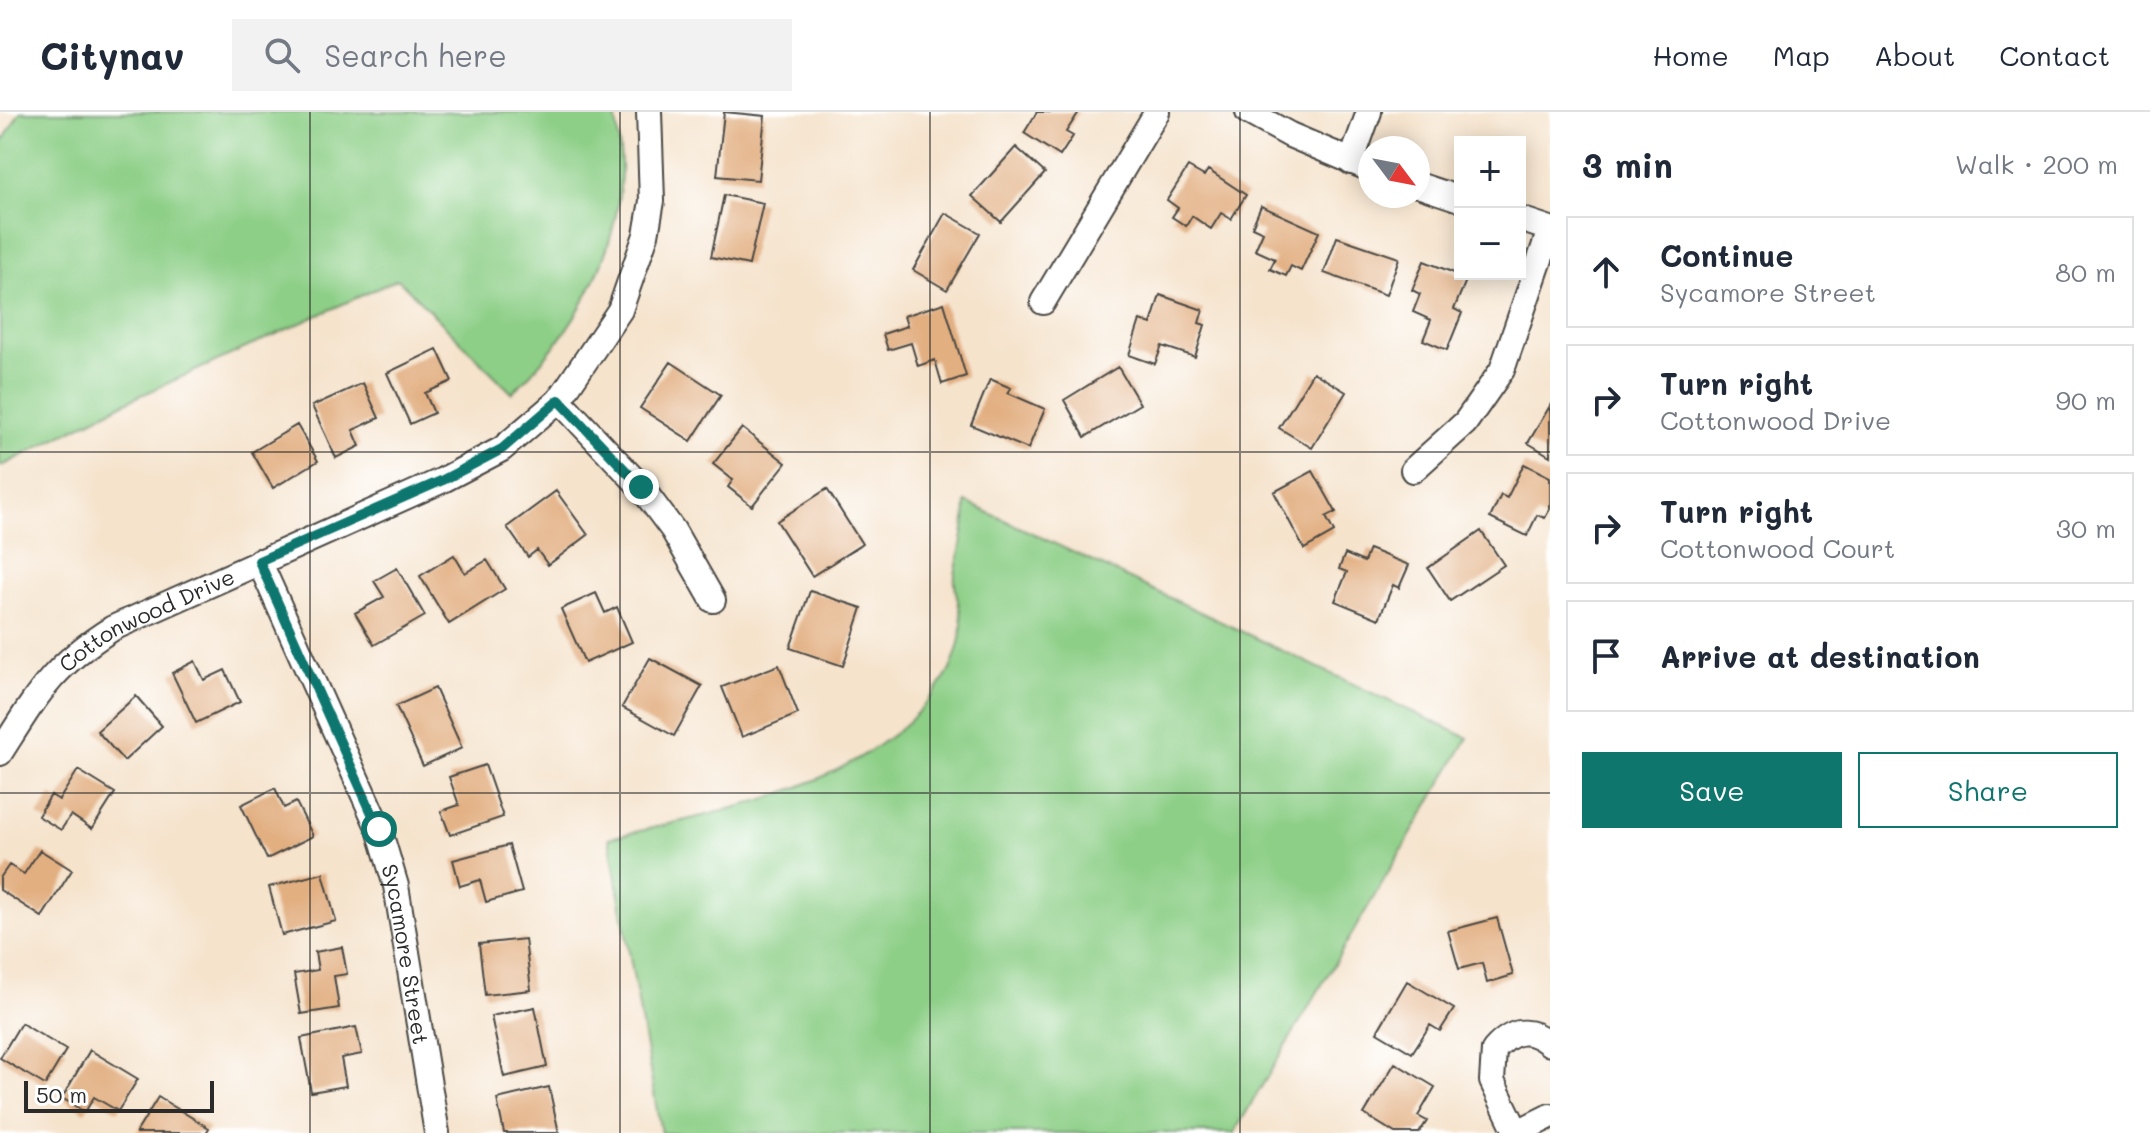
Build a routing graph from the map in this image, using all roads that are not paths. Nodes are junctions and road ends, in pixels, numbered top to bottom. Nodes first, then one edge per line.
1 (649, 112) edge
2 (1157, 112) edge
3 (1248, 112) edge
4 (1369, 112) edge
5 (1365, 136) edge
6 (1358, 164) edge
7 (1430, 189) edge
8 (1454, 197) edge
9 (1526, 221) edge
10 (1550, 230) edge
11 (1043, 302) dead end
12 (559, 400) junction
13 (1413, 470) dead end
14 (259, 561) junction
15 (713, 600) dead end
16 (0, 753) edge
17 (1550, 1044) edge
18 (1550, 1116) edge
19 (437, 1133) edge
20 (1517, 1133) edge

1 - 12 street, Cottonwood Drive
2 - 11 street
3 - 6 street
4 - 5 street
7 - 8 street
9 - 10 street
10 - 13 street
12 - 14 street, Cottonwood Drive
12 - 15 street
14 - 16 street, Cottonwood Drive
14 - 19 street, Sycamore Street
17 - 20 street
18 - 20 street

